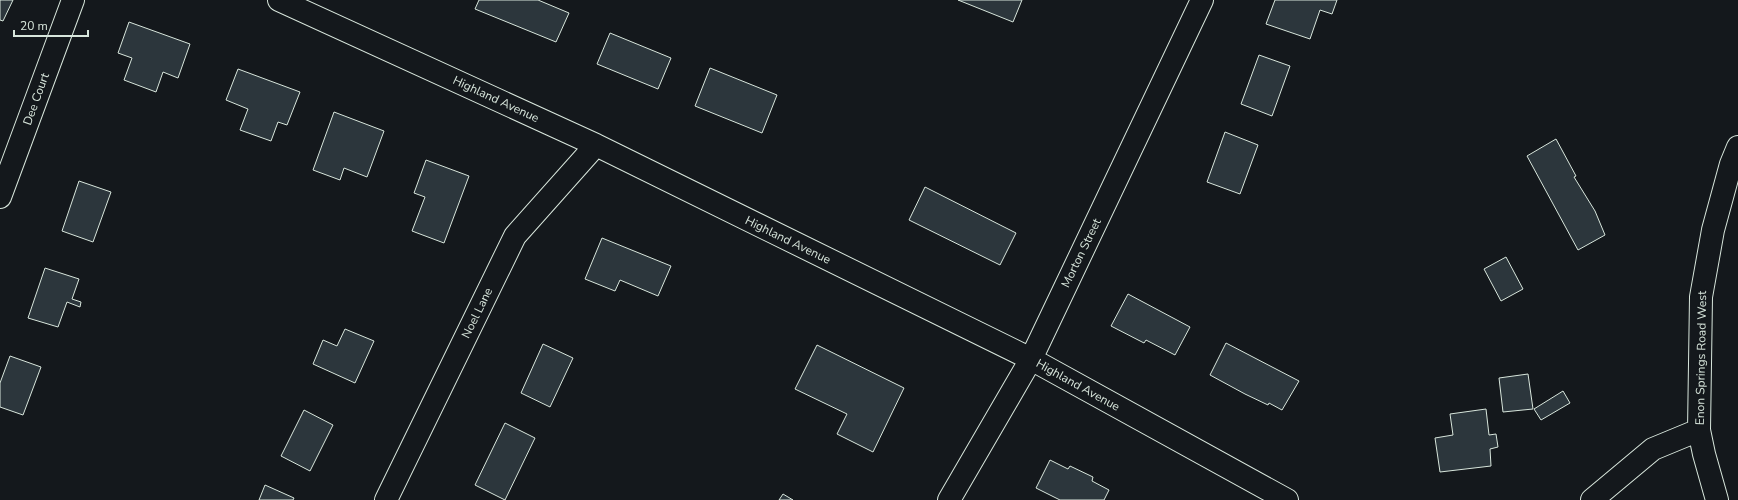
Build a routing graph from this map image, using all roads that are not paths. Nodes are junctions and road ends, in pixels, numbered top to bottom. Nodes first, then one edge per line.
1 (72, 0) edge
2 (279, 0) edge
3 (1202, 0) edge
4 (596, 145) junction
5 (1738, 147) edge
6 (0, 197) edge
7 (1031, 359) junction
8 (1699, 430) junction
9 (386, 500) edge
10 (949, 500) edge
11 (1287, 500) edge
12 (1592, 500) edge
13 (1718, 500) edge

1 - 6 street, Dee Court
2 - 4 street, Highland Avenue
3 - 7 street, Morton Street
4 - 7 street, Highland Avenue
4 - 9 street, Noel Lane
5 - 8 street, Enon Springs Road West
7 - 10 street, Morton Street
7 - 11 street, Highland Avenue
8 - 12 street
8 - 13 street, Enon Springs Road West

